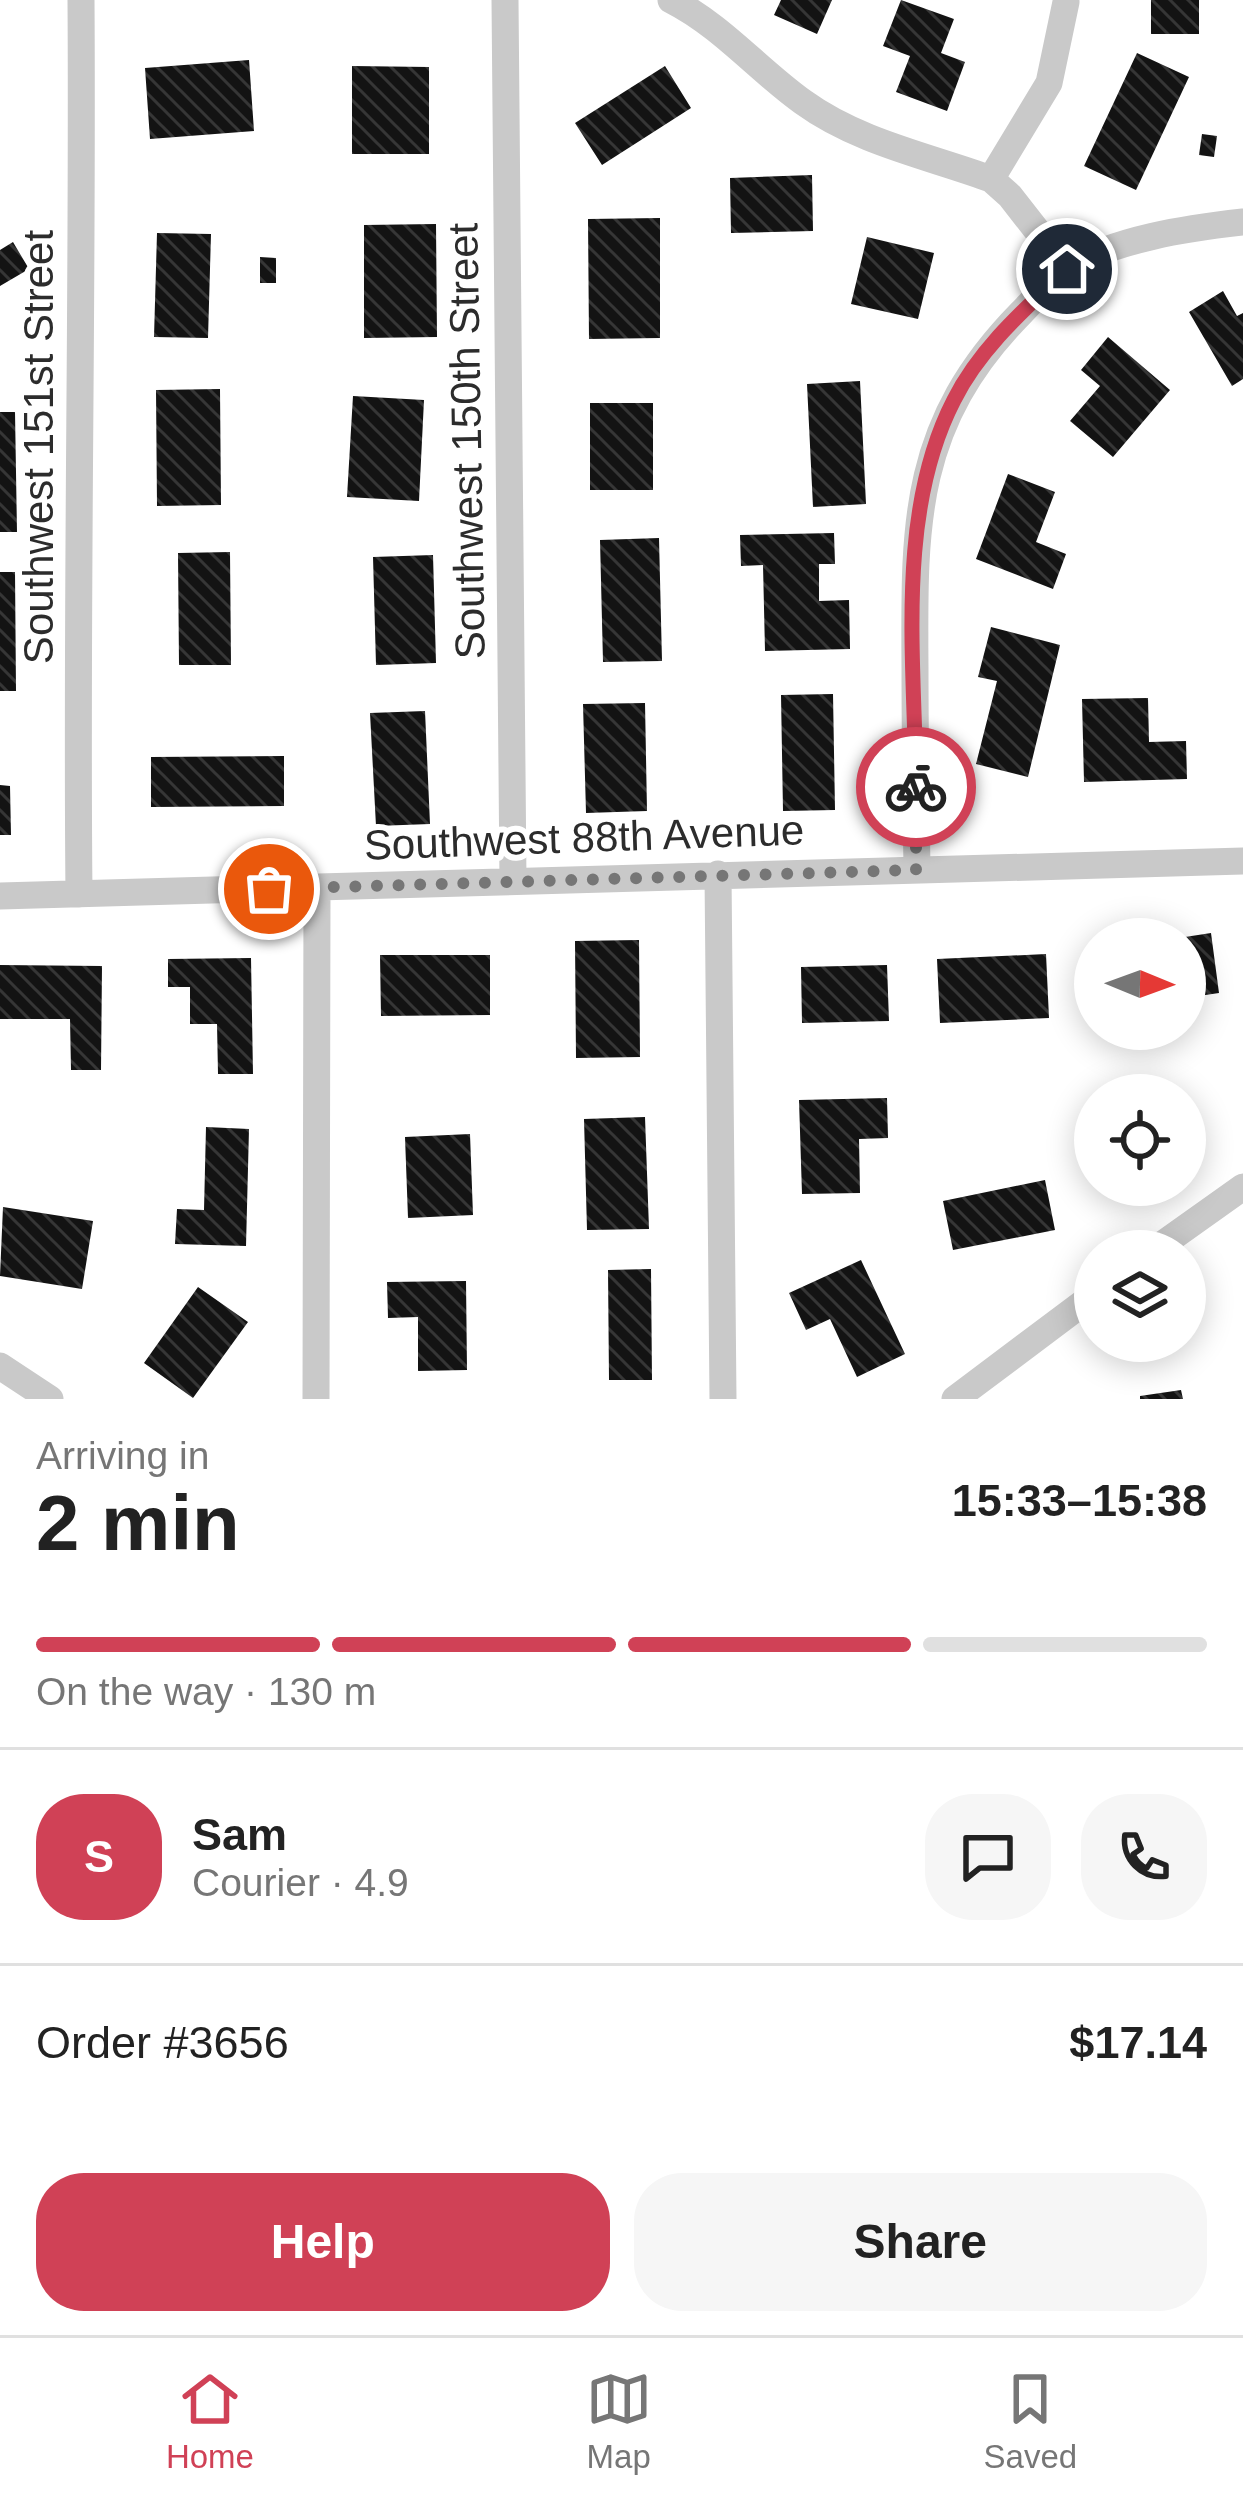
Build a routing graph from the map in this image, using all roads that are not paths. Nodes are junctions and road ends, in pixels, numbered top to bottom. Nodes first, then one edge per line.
1 (81, 0) edge
2 (505, 0) edge
3 (1066, 2) edge
4 (685, 4) edge
5 (991, 179) junction
6 (1243, 222) edge
7 (1067, 269) junction
8 (1243, 861) edge
9 (916, 870) junction
10 (718, 874) junction
11 (513, 881) junction
12 (316, 888) junction
13 (80, 894) junction
14 (0, 896) edge
15 (1243, 1187) edge
16 (1183, 1230) edge
17 (1074, 1310) edge
18 (0, 1366) edge
19 (50, 1399) edge
20 (316, 1399) edge
21 (723, 1399) edge
22 (955, 1399) edge

1 - 13 street, Southwest 151st Street
2 - 11 street, Southwest 150th Street
3 - 5 street
4 - 5 street
5 - 7 street
6 - 7 street
7 - 9 street
8 - 9 street, Southwest 88th Avenue
9 - 10 street, Southwest 88th Avenue
10 - 11 street, Southwest 88th Avenue
10 - 21 street
11 - 12 street, Southwest 88th Avenue
12 - 13 street, Southwest 88th Avenue
12 - 20 street
13 - 14 street, Southwest 88th Avenue
15 - 16 street
17 - 22 street
18 - 19 street

